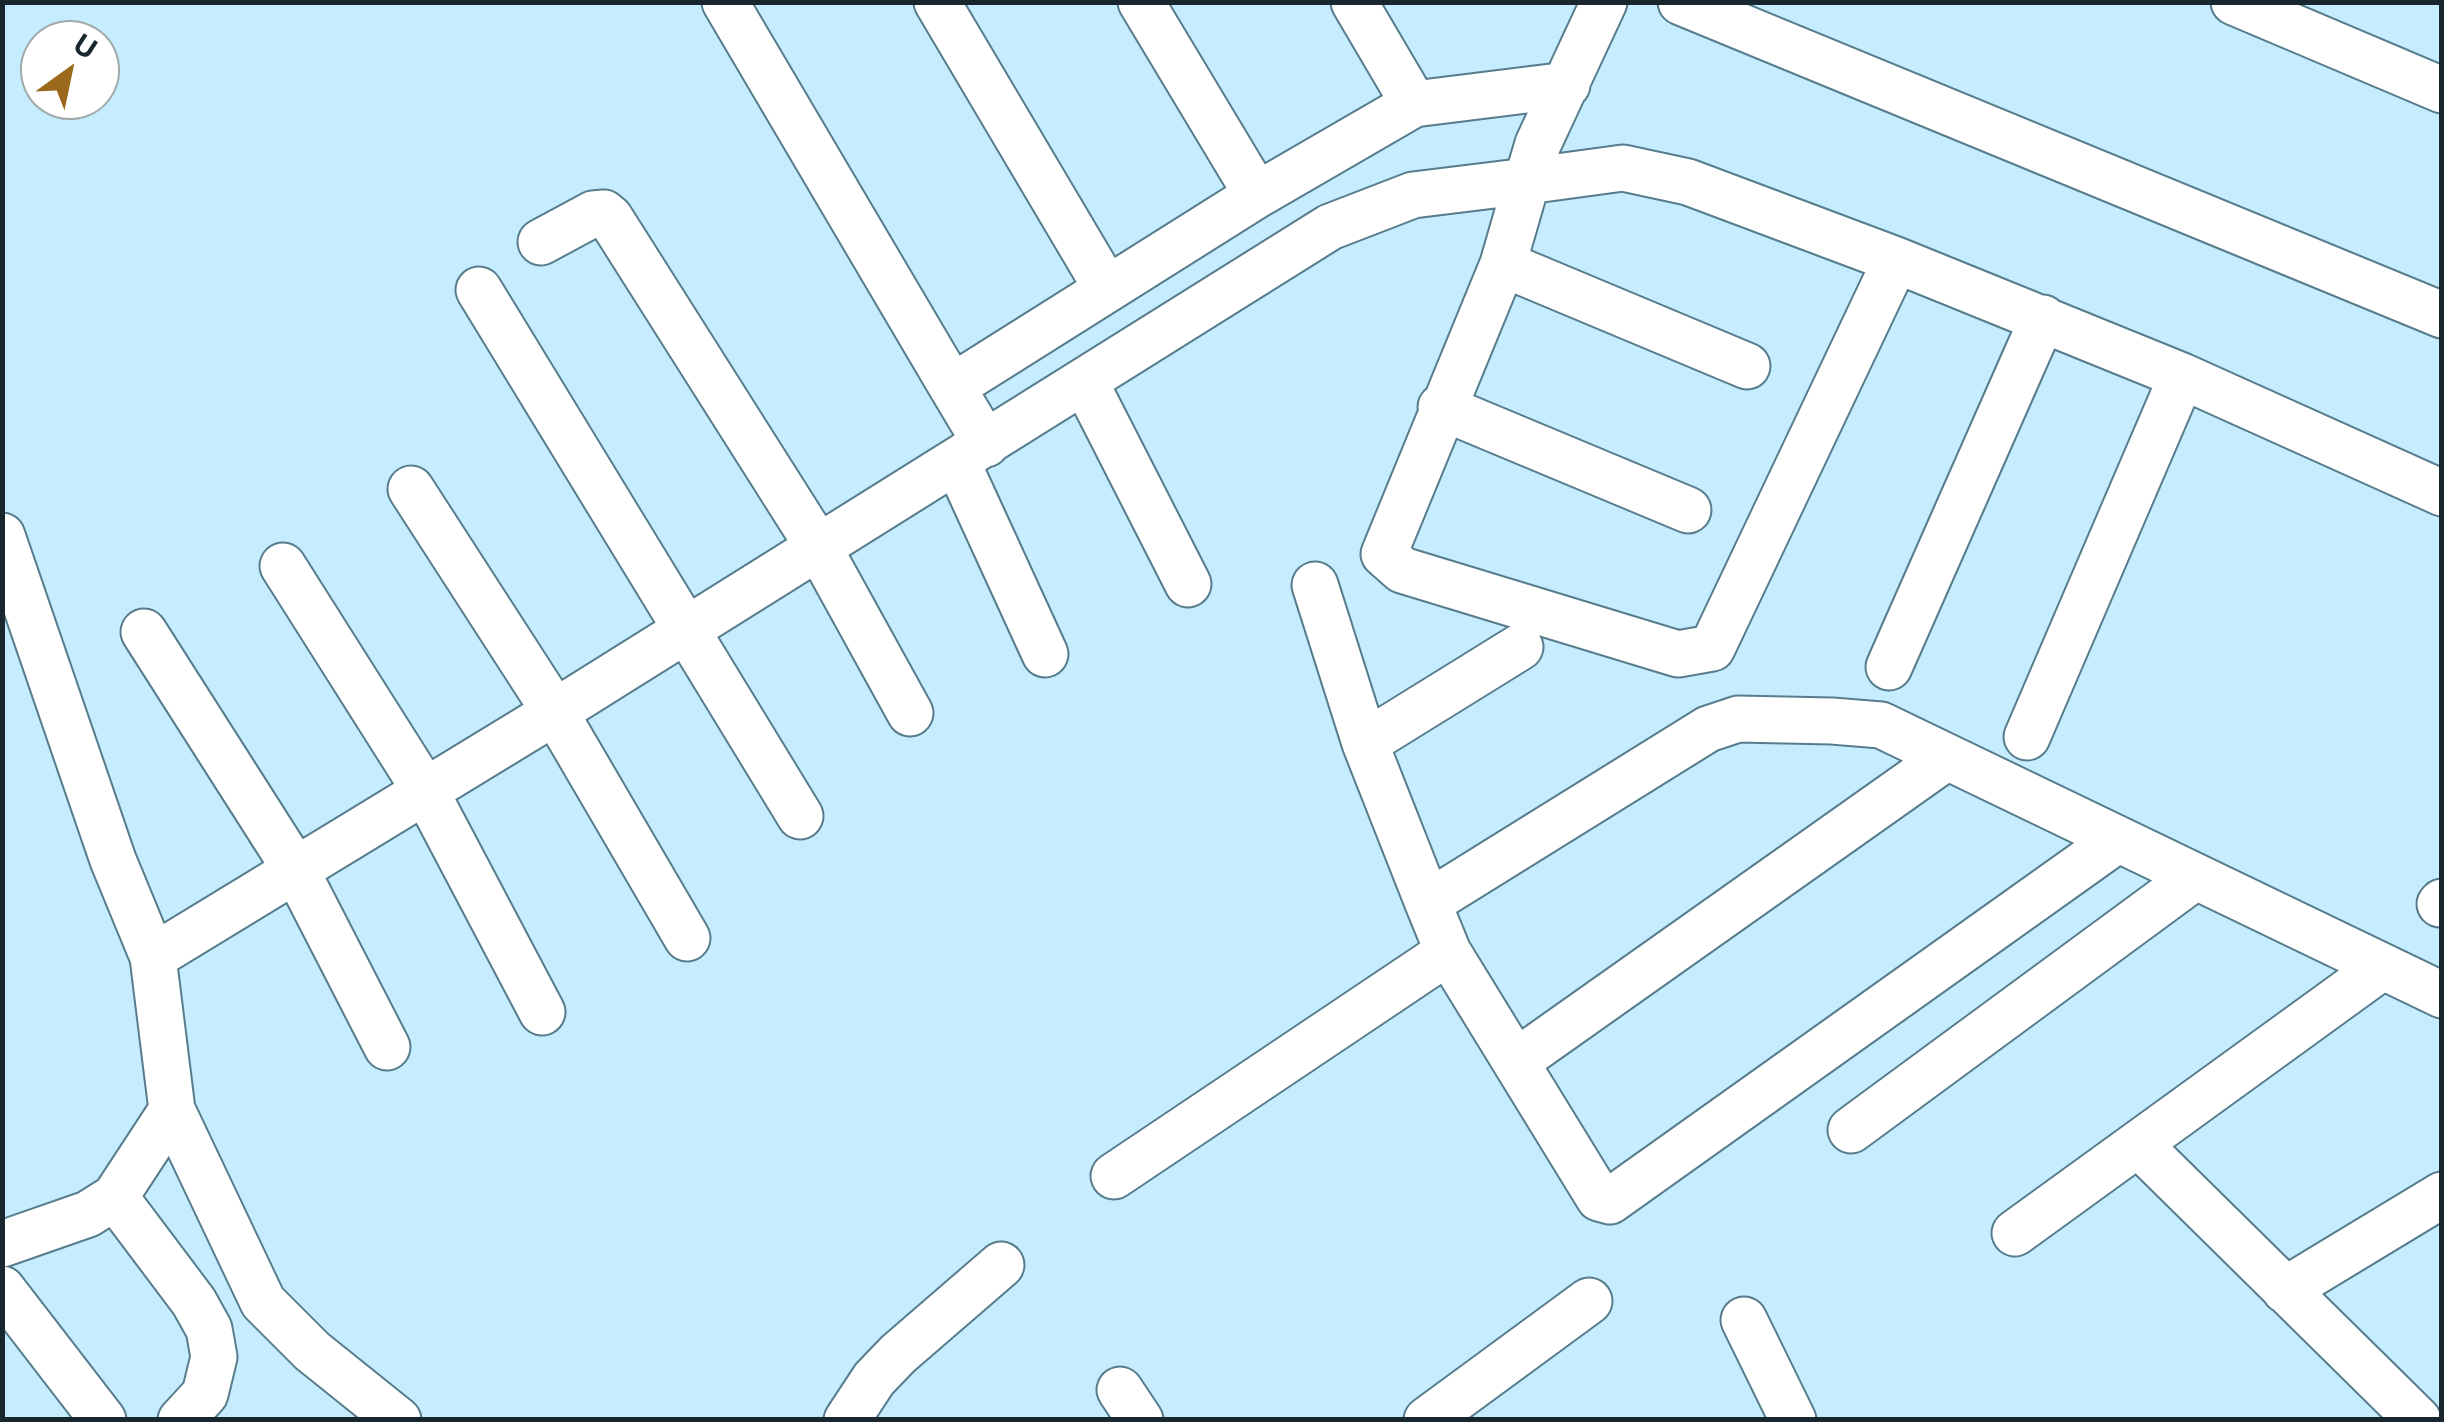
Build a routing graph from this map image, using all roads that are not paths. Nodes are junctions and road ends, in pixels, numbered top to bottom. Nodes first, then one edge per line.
1 (725, 2) edge
2 (936, 2) edge
3 (1141, 2) edge
4 (1354, 2) edge
5 (1681, 2) edge
6 (2255, 7) edge
7 (1585, 15) edge
8 (2442, 90) edge
9 (1414, 104) junction
10 (1546, 130) junction
11 (1258, 196) junction
12 (541, 242) dead end
13 (1896, 260) junction
14 (1503, 264) junction
15 (1107, 289) junction
16 (478, 290) dead end
17 (2442, 316) edge
18 (2043, 318) junction
19 (1747, 366) dead end
20 (2182, 376) junction
21 (1085, 382) junction
22 (957, 394) junction
23 (1441, 407) junction
24 (976, 449) junction
25 (411, 489) dead end
26 (2442, 493) edge
27 (1688, 510) dead end
28 (2, 536) edge
29 (819, 548) junction
30 (283, 566) dead end
31 (1188, 584) dead end
32 (1315, 585) dead end
33 (689, 628) junction
34 (144, 632) dead end
35 (1520, 647) dead end
36 (1044, 654) dead end
37 (1889, 667) dead end
38 (555, 712) junction
39 (910, 713) dead end
40 (2027, 737) dead end
41 (1365, 743) junction
42 (1947, 757) junction
43 (426, 792) junction
44 (800, 816) dead end
45 (2117, 840) junction
46 (298, 872) junction
47 (2195, 877) junction
48 (1428, 903) junction
49 (687, 938) dead end
50 (1448, 952) junction
51 (153, 957) junction
52 (2382, 966) junction
53 (2442, 995) edge
54 (542, 1012) dead end
55 (387, 1047) dead end
56 (1517, 1061) junction
57 (172, 1110) junction
58 (1852, 1130) dead end
59 (2138, 1144) junction
60 (1114, 1176) dead end
61 (2442, 1195) edge
62 (115, 1197) junction
63 (2014, 1234) dead end
64 (2, 1244) edge
65 (1001, 1265) dead end
66 (2, 1289) edge
67 (2285, 1290) junction
68 (1589, 1301) dead end
69 (1744, 1320) dead end
70 (104, 1420) edge
71 (181, 1420) edge
72 (398, 1420) edge
73 (847, 1420) edge
74 (1426, 1420) edge
75 (1793, 1420) edge
76 (2418, 1420) edge

1 - 22 street
2 - 15 street
3 - 11 street
4 - 9 street
5 - 17 street
6 - 8 street
7 - 10 street
9 - 10 street
9 - 11 street
10 - 13 street
10 - 14 street
10 - 21 street
11 - 15 street
12 - 29 street
13 - 18 street
13 - 23 street
14 - 19 street
14 - 23 street
15 - 22 street
16 - 33 street
18 - 20 street
18 - 37 street
20 - 26 street
20 - 40 street
21 - 24 street
21 - 31 street
22 - 24 street
23 - 27 street
24 - 29 street
24 - 36 street
25 - 38 street
28 - 51 street
29 - 33 street
29 - 39 street
30 - 43 street
32 - 41 street
33 - 38 street
33 - 44 street
34 - 46 street
35 - 41 street
38 - 43 street
38 - 49 street
41 - 48 street
42 - 45 street
42 - 48 street
42 - 56 street
43 - 46 street
43 - 54 street
45 - 47 street
45 - 56 street
46 - 51 street
46 - 55 street
47 - 52 street
47 - 58 street
48 - 50 street
50 - 56 street
50 - 60 street
51 - 57 street
52 - 53 street
52 - 59 street
57 - 62 street
57 - 72 street
59 - 63 street
59 - 67 street
61 - 67 street
62 - 64 street
62 - 71 street
65 - 73 street
66 - 70 street
67 - 76 street
68 - 74 street
69 - 75 street

